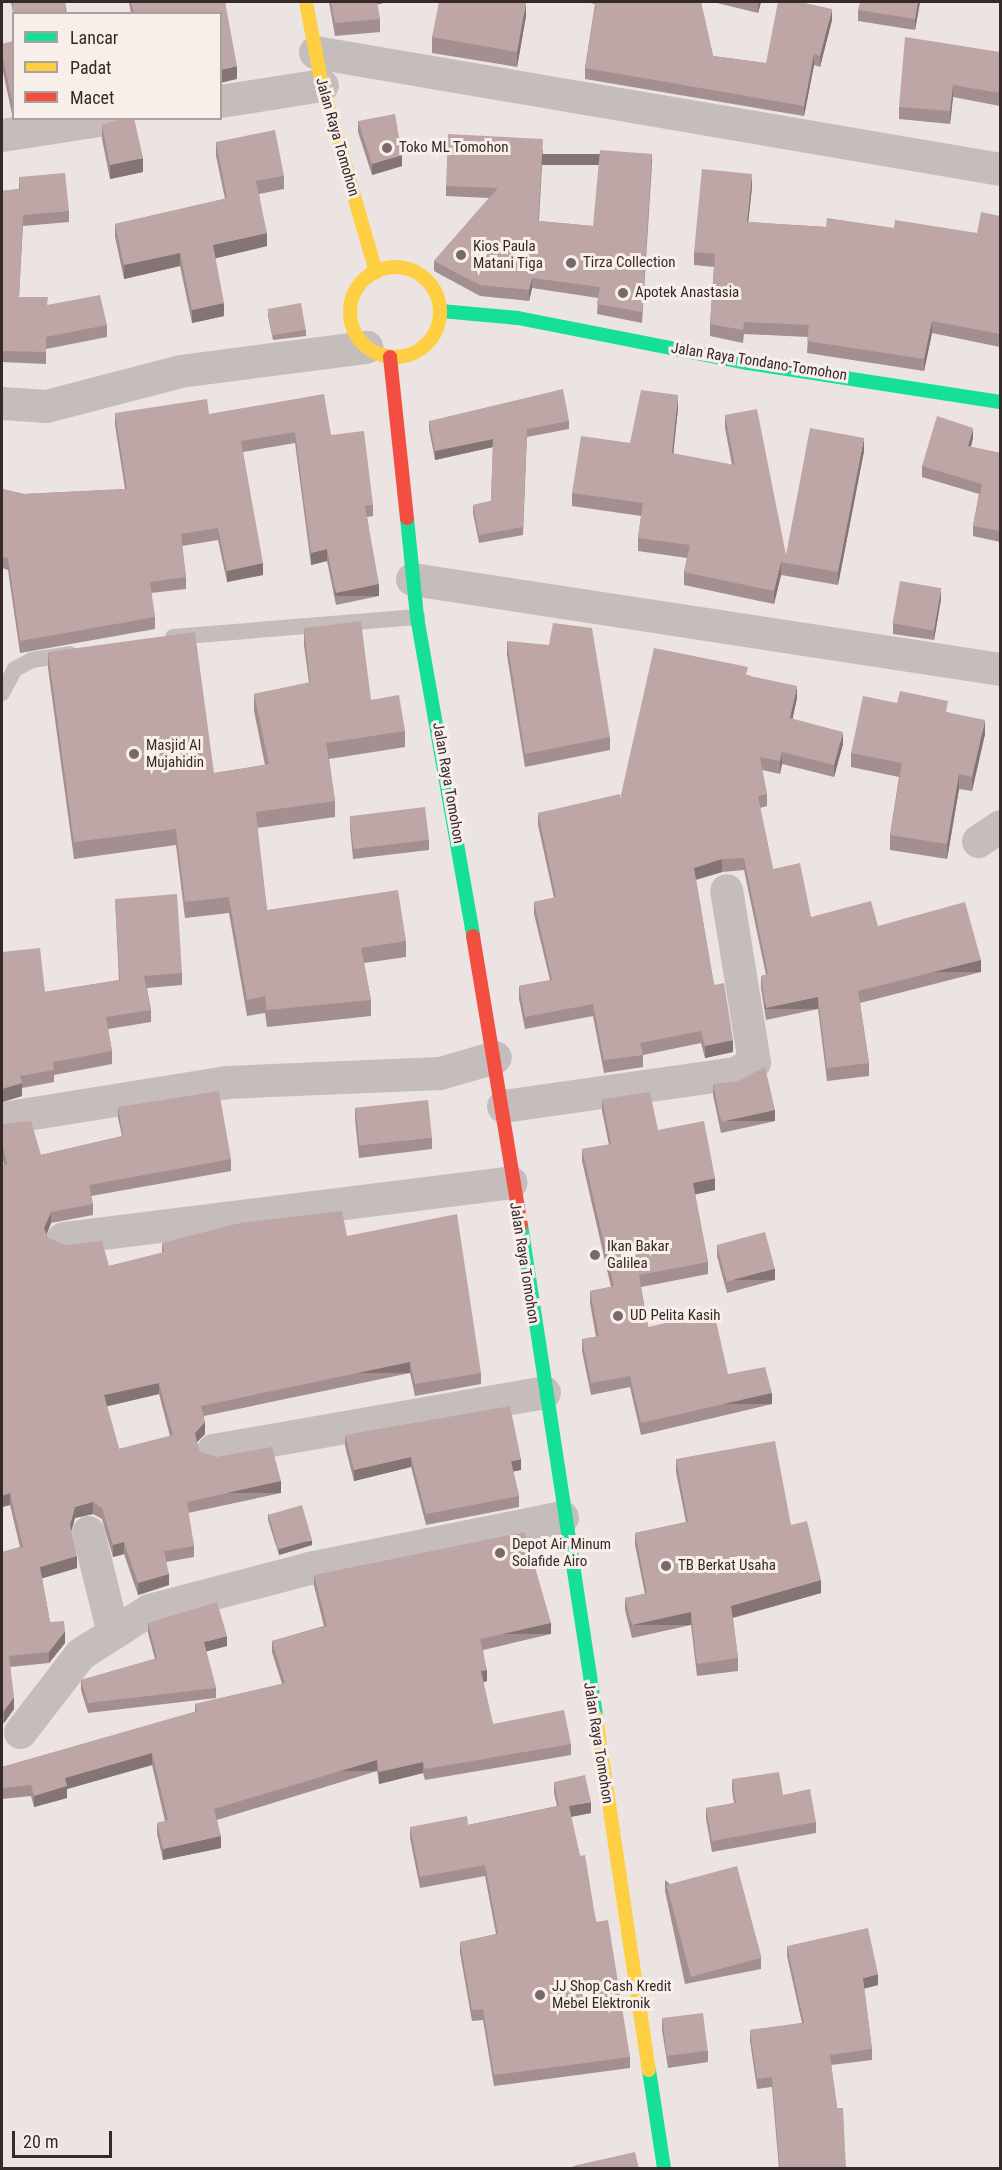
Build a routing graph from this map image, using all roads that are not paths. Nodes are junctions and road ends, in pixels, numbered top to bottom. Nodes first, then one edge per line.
1 (306, 2) edge
2 (315, 52) junction
3 (322, 85) junction
4 (222, 101) edge
5 (99, 120) edge
6 (2, 135) edge
7 (1000, 169) edge
8 (376, 272) junction
9 (441, 311) junction
10 (378, 352) junction
11 (2, 402) edge
12 (1000, 402) edge
13 (412, 579) junction
14 (417, 617) junction
15 (149, 641) edge
16 (90, 650) edge
17 (1000, 669) edge
18 (2, 693) edge
19 (726, 890) dead end
20 (495, 1057) junction
21 (503, 1106) junction
22 (2, 1118) edge
23 (511, 1182) junction
24 (63, 1239) dead end
25 (544, 1392) junction
26 (213, 1450) dead end
27 (562, 1517) junction
28 (88, 1532) dead end
29 (112, 1629) junction
30 (20, 1732) dead end
31 (664, 2169) edge

1 - 2 highway, Jalan Raya Tomohon
2 - 3 highway, Jalan Raya Tomohon
2 - 7 street
3 - 4 street
3 - 8 highway, Jalan Raya Tomohon
5 - 6 street
8 - 9 highway
8 - 10 highway, Jalan Raya Tomohon
9 - 10 highway
9 - 12 highway, Jalan Raya Tondano-Tomohon
10 - 11 street
10 - 13 highway, Jalan Raya Tomohon
13 - 14 highway, Jalan Raya Tomohon
13 - 17 street
14 - 15 lane
14 - 20 highway, Jalan Raya Tomohon
16 - 18 lane
19 - 21 street
20 - 21 highway, Jalan Raya Tomohon
20 - 22 street
21 - 23 highway, Jalan Raya Tomohon
23 - 24 street
23 - 25 highway, Jalan Raya Tomohon
25 - 26 street
25 - 27 highway, Jalan Raya Tomohon
27 - 29 street
27 - 31 highway, Jalan Raya Tomohon
28 - 29 street
29 - 30 street

